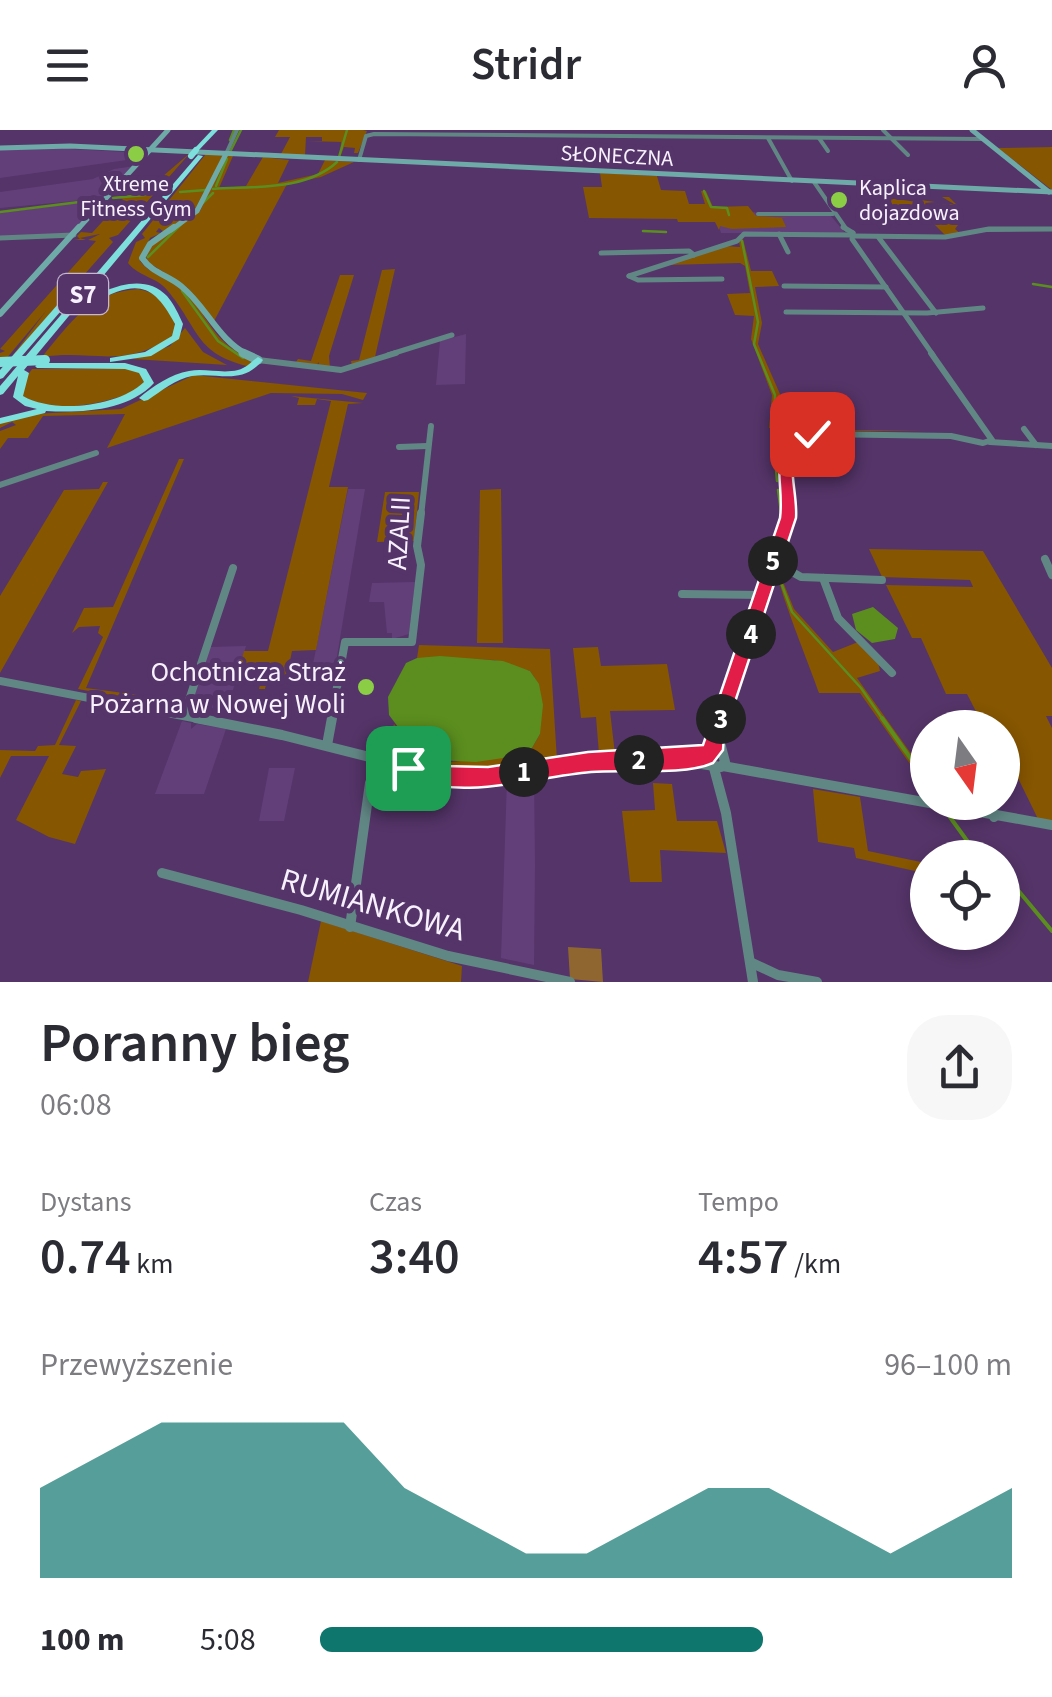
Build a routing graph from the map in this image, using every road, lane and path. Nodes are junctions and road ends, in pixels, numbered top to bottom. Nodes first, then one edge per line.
1 (168, 130) edge
2 (218, 130) edge
3 (237, 130) edge
4 (610, 130) edge
5 (640, 130) edge
6 (700, 130) edge
7 (727, 130) edge
8 (752, 130) edge
9 (791, 130) edge
10 (883, 130) edge
11 (906, 130) edge
12 (972, 130) edge
13 (370, 133) edge
14 (450, 133) edge
15 (485, 133) edge
16 (524, 133) edge
17 (577, 133) edge
18 (611, 137) junction
19 (642, 137) junction
20 (703, 138) junction
21 (731, 138) junction
22 (758, 138) junction
23 (768, 138) junction
24 (796, 138) junction
25 (819, 138) junction
26 (892, 138) junction
27 (915, 139) junction
28 (982, 139) junction
29 (0, 148) edge
30 (151, 150) junction
31 (828, 150) dead end
32 (198, 153) junction
33 (226, 154) junction
34 (908, 155) dead end
35 (359, 160) junction
36 (792, 181) junction
37 (814, 182) junction
38 (1051, 192) edge
39 (166, 196) junction
40 (758, 214) dead end
41 (833, 214) dead end
42 (1051, 230) edge
43 (780, 234) junction
44 (74, 235) junction
45 (856, 235) junction
46 (887, 237) junction
47 (0, 238) edge
48 (879, 238) junction
49 (788, 252) dead end
50 (601, 253) dead end
51 (694, 254) junction
52 (722, 278) dead end
53 (784, 286) dead end
54 (886, 287) junction
55 (983, 308) dead end
56 (77, 310) junction
57 (786, 312) dead end
58 (906, 313) junction
59 (936, 313) junction
60 (0, 314) edge
61 (452, 335) dead end
62 (258, 360) junction
63 (42, 363) junction
64 (0, 364) edge
65 (24, 373) junction
66 (0, 376) edge
67 (0, 392) edge
68 (0, 403) edge
69 (0, 421) edge
70 (430, 426) dead end
71 (1024, 429) dead end
72 (976, 433) junction
73 (991, 440) junction
74 (427, 446) junction
75 (1036, 446) junction
76 (1052, 446) edge
77 (399, 448) dead end
78 (96, 453) dead end
79 (0, 485) edge
80 (1045, 559) dead end
81 (773, 561) junction
82 (233, 568) dead end
83 (1052, 575) edge
84 (823, 578) junction
85 (882, 580) dead end
86 (682, 594) dead end
87 (763, 595) junction
88 (892, 672) dead end
89 (0, 681) edge
90 (184, 715) junction
91 (326, 746) junction
92 (716, 760) junction
93 (380, 761) junction
94 (910, 801) edge
95 (1016, 820) edge
96 (1052, 825) edge
97 (162, 873) dead end
98 (350, 926) junction
99 (750, 962) junction
100 (570, 982) edge
101 (753, 982) edge
102 (817, 982) edge

1 - 30 main road
2 - 32 highway, S7
3 - 33 street
4 - 18 street
5 - 19 street
6 - 20 street
7 - 21 street
8 - 22 street
9 - 24 street
10 - 26 street
11 - 27 street
12 - 28 main road
13 - 14 street
13 - 35 street
14 - 15 street
15 - 16 street
16 - 17 street
17 - 18 street
18 - 19 street
19 - 20 street
20 - 21 street
21 - 22 street
22 - 23 street
23 - 24 street
23 - 36 street
24 - 25 street
25 - 26 street
25 - 31 street
26 - 27 street
26 - 34 street
27 - 28 street
28 - 38 main road
29 - 30 main road, SŁONECZNA
30 - 33 main road, SŁONECZNA
30 - 44 main road
32 - 39 highway, S7
32 - 66 highway, S7
33 - 35 main road, SŁONECZNA
33 - 62 main road
35 - 36 main road, SŁONECZNA
36 - 37 main road, SŁONECZNA
37 - 38 main road, SŁONECZNA
37 - 45 street
39 - 56 highway
39 - 67 highway, S7
40 - 41 street
42 - 46 street
43 - 45 street
43 - 49 street
43 - 51 street
44 - 47 street
44 - 60 main road
45 - 46 street
45 - 48 street
45 - 54 street
46 - 48 street
48 - 59 street
50 - 51 street
51 - 52 street
53 - 54 street
54 - 58 street
55 - 59 street
56 - 63 highway
56 - 65 highway
57 - 58 street
58 - 59 street
58 - 72 street
61 - 62 street
62 - 69 highway
63 - 64 highway, bridge
63 - 65 highway
65 - 68 highway
70 - 74 street, AZALII
71 - 75 street
72 - 73 street
72 - 73 street
72 - 81 street
73 - 75 street
74 - 77 street
74 - 91 street, AZALII
75 - 76 street
78 - 79 street
80 - 83 street
81 - 84 street
81 - 87 street
82 - 90 street
84 - 85 street
84 - 88 street
86 - 87 street
87 - 92 street
89 - 90 street
90 - 91 street
91 - 93 street
92 - 93 street
92 - 94 street
92 - 99 street
93 - 98 street
95 - 96 street
97 - 98 street, RUMIANKOWA
98 - 100 street, RUMIANKOWA
99 - 101 street
99 - 102 street

